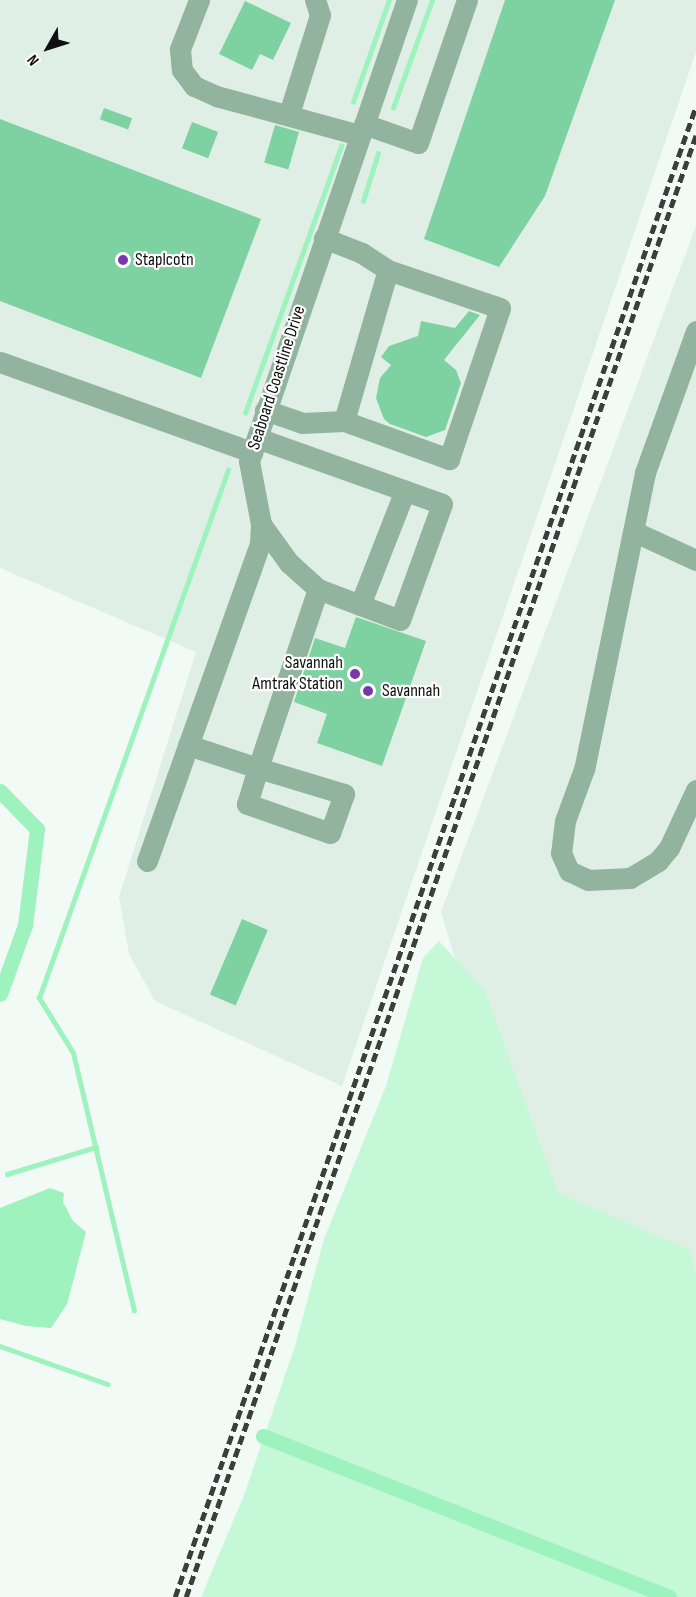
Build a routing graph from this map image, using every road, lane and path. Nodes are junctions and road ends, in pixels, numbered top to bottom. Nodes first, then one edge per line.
1 (200, 0) edge
2 (315, 0) edge
3 (407, 0) edge
4 (467, 0) edge
5 (289, 114) junction
6 (362, 130) junction
7 (324, 238) junction
8 (388, 270) junction
9 (696, 331) edge
10 (0, 362) edge
11 (265, 410) junction
12 (344, 421) junction
13 (254, 445) junction
14 (405, 490) junction
15 (261, 524) junction
16 (635, 532) junction
17 (696, 560) edge
18 (318, 589) junction
19 (360, 605) junction
20 (188, 745) junction
21 (696, 790) edge
22 (147, 861) dead end

1 - 5 street
2 - 5 street
3 - 6 street, Seaboard Coastline Drive
4 - 6 street
5 - 6 street
6 - 7 street, Seaboard Coastline Drive
7 - 8 street
7 - 11 street, Seaboard Coastline Drive
8 - 12 street
8 - 12 street
9 - 16 street
10 - 13 street
11 - 12 street
11 - 13 street, Seaboard Coastline Drive
13 - 14 street
13 - 15 street, Seaboard Coastline Drive
14 - 19 street
14 - 19 street
15 - 18 street
15 - 20 street, Seaboard Coastline Drive
16 - 17 street
16 - 21 street
18 - 19 street
18 - 20 street
20 - 22 street, Seaboard Coastline Drive

